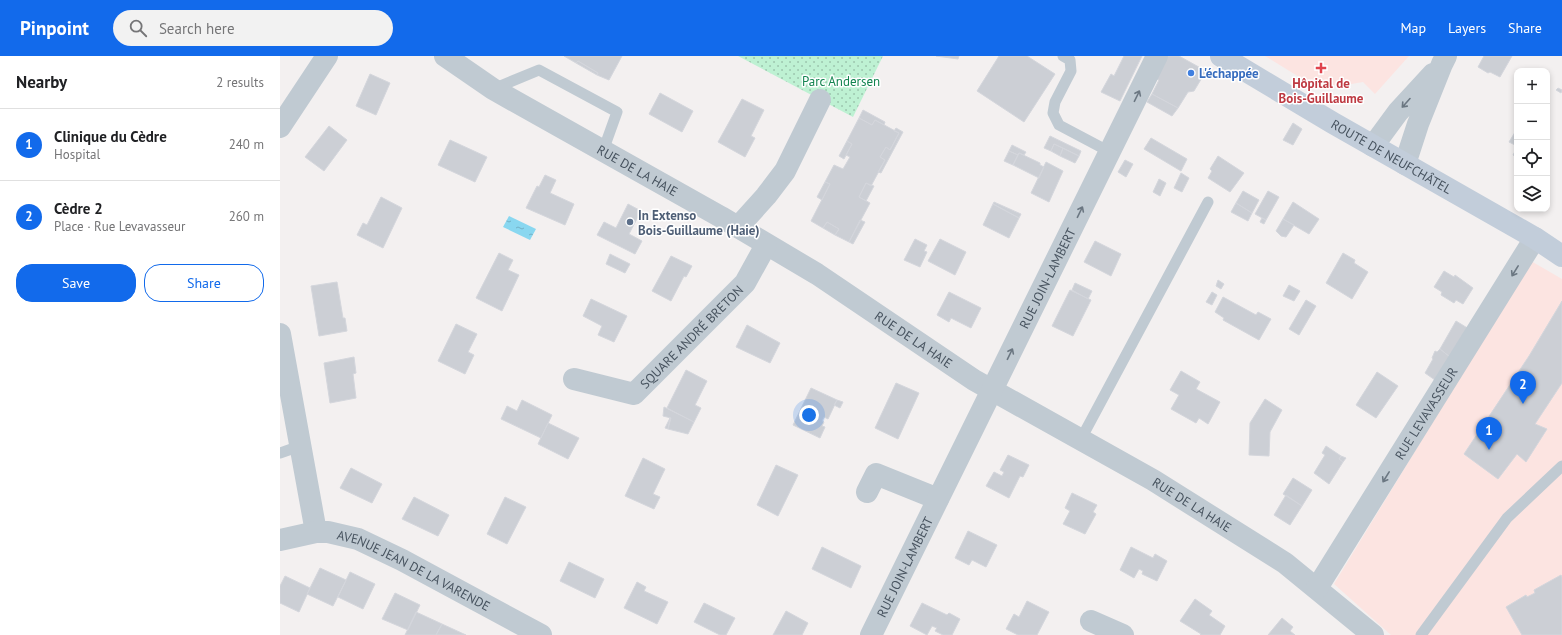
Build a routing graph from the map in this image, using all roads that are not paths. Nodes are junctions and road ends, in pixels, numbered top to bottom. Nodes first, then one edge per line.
1 (327, 56) edge
2 (445, 56) edge
3 (1063, 56) edge
4 (1157, 56) edge
5 (1221, 56) edge
6 (1444, 60) edge
7 (493, 89) junction
8 (820, 100) dead end
9 (280, 127) edge
10 (1373, 146) junction
11 (603, 151) junction
12 (1110, 152) junction
13 (1405, 164) junction
14 (1208, 202) dead end
15 (738, 227) junction
16 (1535, 238) junction
17 (766, 245) junction
18 (1562, 256) edge
19 (280, 334) edge
20 (574, 379) dead end
21 (992, 389) junction
22 (1081, 439) junction
23 (290, 449) edge
24 (1562, 466) edge
25 (867, 492) dead end
26 (938, 499) junction
27 (316, 532) junction
28 (280, 540) edge
29 (1317, 588) junction
30 (1092, 621) dead end
31 (541, 635) edge
32 (871, 635) edge
33 (1123, 635) edge
34 (1373, 635) edge
35 (1422, 635) edge

1 - 9 street
2 - 7 street, RUE DE LA HAIE
3 - 12 lane
12 -> 4 street, RUE JOIN-LAMBERT
5 - 10 main road, ROUTE DE NEUFCHÂTEL
6 -> 10 street
6 - 13 street
7 - 11 street, RUE DE LA HAIE
7 - 11 lane
8 - 15 street
10 - 13 main road, ROUTE DE NEUFCHÂTEL
11 - 15 street, RUE DE LA HAIE
21 -> 12 street, RUE JOIN-LAMBERT
13 - 16 main road, ROUTE DE NEUFCHÂTEL
14 - 22 lane
15 - 17 street, RUE DE LA HAIE
16 - 18 main road, ROUTE DE NEUFCHÂTEL
16 -> 29 street, RUE LEVAVASSEUR
17 - 20 street, SQUARE ANDRÉ BRETON
17 - 21 street, RUE DE LA HAIE
19 - 23 street
21 - 22 street, RUE DE LA HAIE
21 - 26 street, RUE JOIN-LAMBERT
22 - 29 street, RUE DE LA HAIE
23 - 27 street
24 - 35 lane
25 - 26 street
26 - 32 street, RUE JOIN-LAMBERT
27 - 28 street, AVENUE JEAN DE LA VARENDE
27 - 31 street, AVENUE JEAN DE LA VARENDE
29 - 34 street, RUE DE LA HAIE
30 - 33 street

